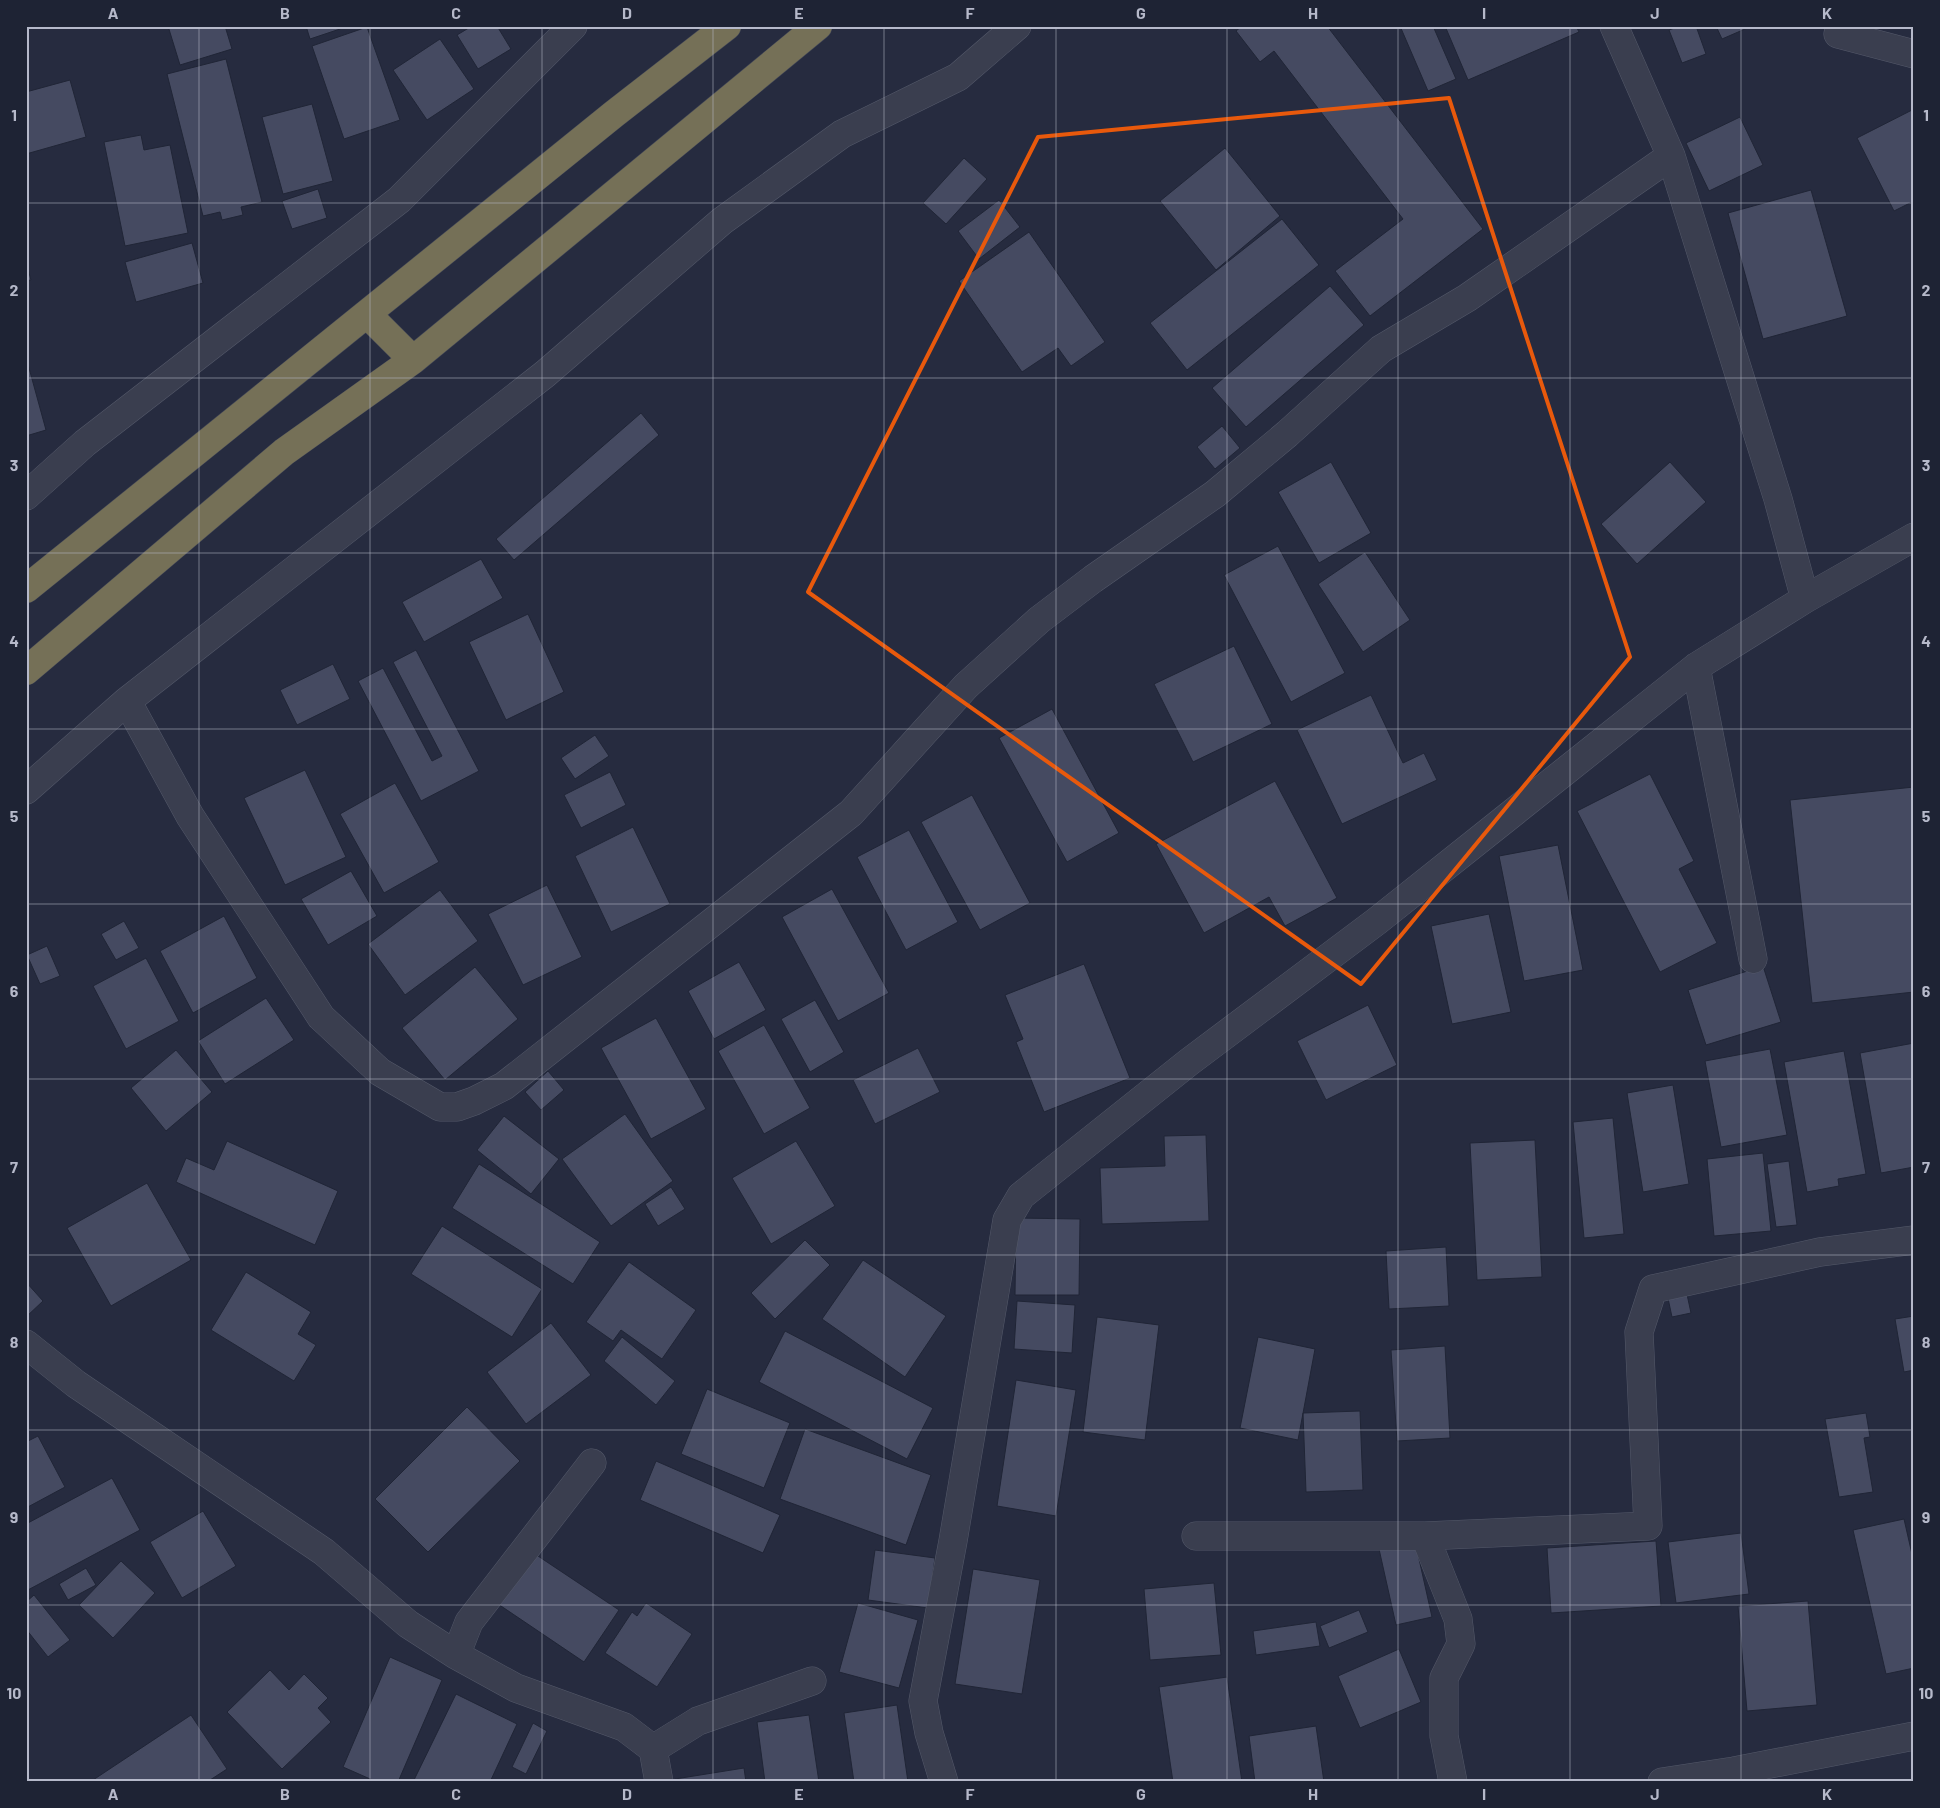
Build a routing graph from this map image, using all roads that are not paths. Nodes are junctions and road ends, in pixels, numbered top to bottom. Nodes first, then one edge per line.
1 (573, 26) edge
2 (726, 26) edge
3 (818, 26) edge
4 (1017, 26) edge
5 (1614, 26) edge
6 (1838, 34) dead end
7 (1914, 54) edge
8 (1671, 156) junction
9 (368, 314) junction
10 (413, 360) junction
11 (26, 496) edge
12 (1914, 537) edge
13 (26, 589) edge
14 (1805, 599) junction
15 (1696, 667) junction
16 (26, 671) edge
17 (127, 701) junction
18 (26, 790) edge
19 (1753, 959) dead end
20 (1914, 1240) edge
21 (26, 1344) edge
22 (592, 1463) dead end
23 (1196, 1536) dead end
24 (1426, 1536) junction
25 (456, 1655) junction
26 (812, 1681) dead end
27 (1914, 1736) edge
28 (653, 1749) junction
29 (1734, 1776) edge
30 (659, 1782) edge
31 (944, 1782) edge
32 (1453, 1782) edge
33 (1662, 1782) edge

1 - 11 street
2 - 9 highway
3 - 10 highway
4 - 17 street
5 - 8 street
6 - 7 street
8 - 14 street
8 - 17 street
9 - 10 highway
9 - 13 highway
10 - 16 highway
12 - 14 street
14 - 15 street
15 - 19 street
15 - 31 street
17 - 18 street
20 - 24 street
21 - 25 street
22 - 25 street
23 - 24 street
24 - 32 street
25 - 28 street
26 - 28 street
27 - 29 street
28 - 30 street
29 - 33 street

